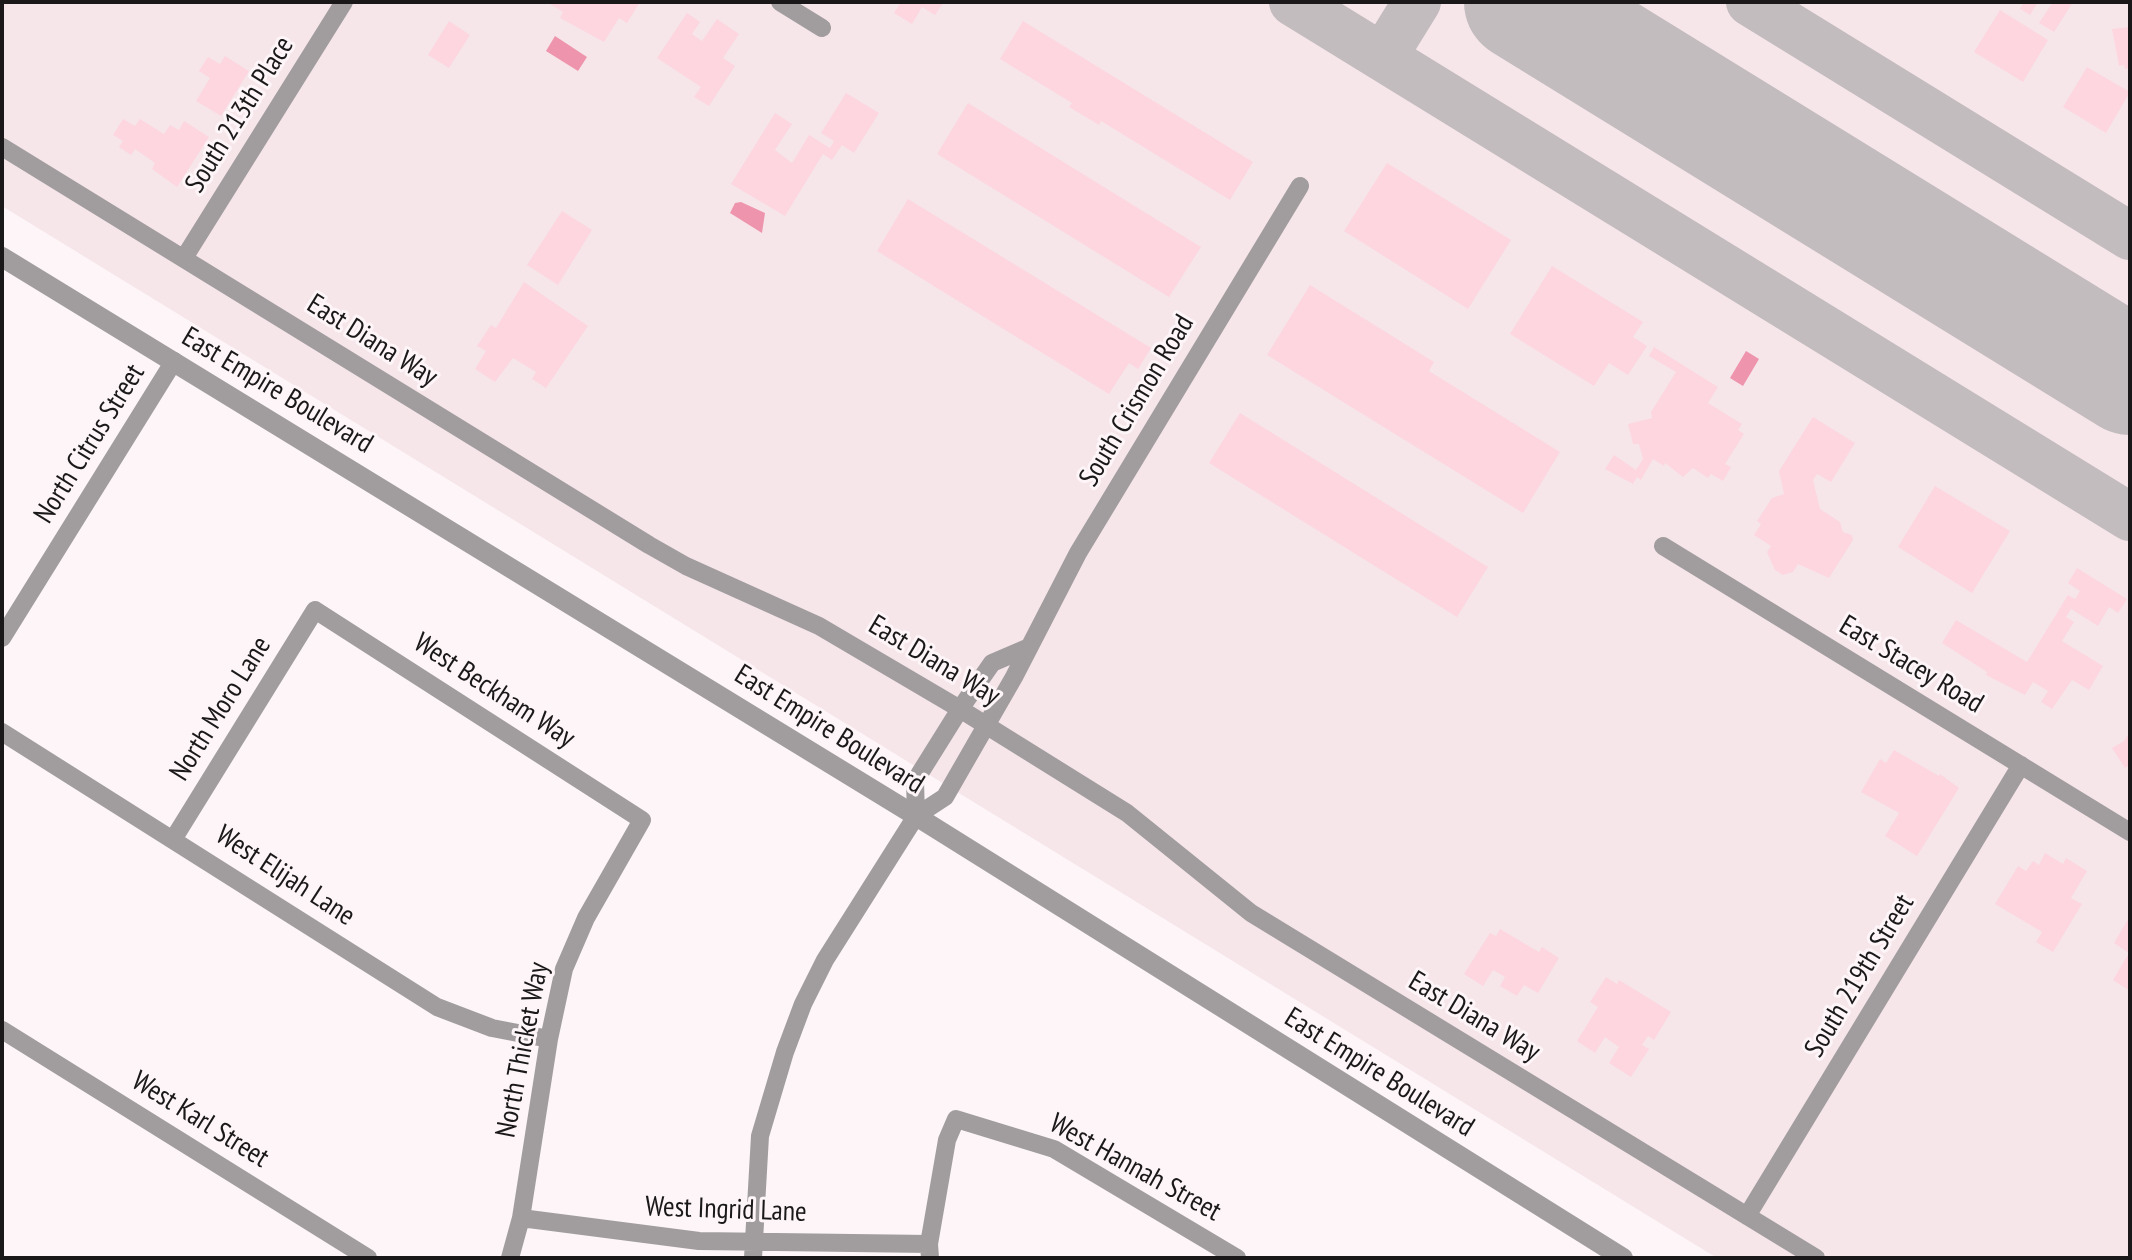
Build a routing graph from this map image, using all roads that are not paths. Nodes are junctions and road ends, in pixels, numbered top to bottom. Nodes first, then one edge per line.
1 (344, 2) edge
2 (780, 2) edge
3 (822, 28) dead end
4 (2, 147) edge
5 (1300, 186) dead end
6 (2, 257) edge
7 (184, 258) junction
8 (174, 361) junction
9 (1663, 546) dead end
10 (315, 610) joint
11 (2, 638) edge
12 (1027, 648) junction
13 (960, 709) junction
14 (986, 725) junction
15 (2, 732) edge
16 (2021, 765) junction
17 (916, 816) junction
18 (642, 820) joint
19 (2130, 832) edge
20 (174, 838) junction
21 (2, 1030) edge
22 (549, 1039) junction
23 (1747, 1216) junction
24 (521, 1218) junction
25 (753, 1250) edge
26 (929, 1251) edge
27 (368, 1258) edge
28 (510, 1258) edge
29 (1237, 1258) edge
30 (1623, 1258) edge
31 (1816, 1258) edge

1 - 7 street, South 213th Place
2 - 3 street
4 - 7 street, East Diana Way
5 - 12 street, South Crismon Road
6 - 8 street, East Empire Boulevard
7 - 13 street, East Diana Way
8 - 11 street, North Citrus Street
8 - 17 street, East Empire Boulevard
9 - 16 street, East Stacey Road
10 - 18 street, West Beckham Way
10 - 20 street, North Moro Lane
12 - 13 street
12 - 14 street, South Crismon Road
13 - 14 street, East Diana Way
13 - 17 street
14 - 17 street, South Crismon Road
14 - 23 street, East Diana Way
15 - 20 street, West Elijah Lane
16 - 19 street, East Stacey Road
16 - 23 street, South 219th Street
17 - 25 street
17 - 30 street, East Empire Boulevard
18 - 22 street, North Thicket Way
20 - 22 street, West Elijah Lane
21 - 27 street, West Karl Street
22 - 24 street, North Thicket Way
23 - 31 street, East Diana Way
24 - 25 street, West Ingrid Lane
24 - 28 street, North Thicket Way
25 - 26 street, West Ingrid Lane
26 - 29 street, West Hannah Street

